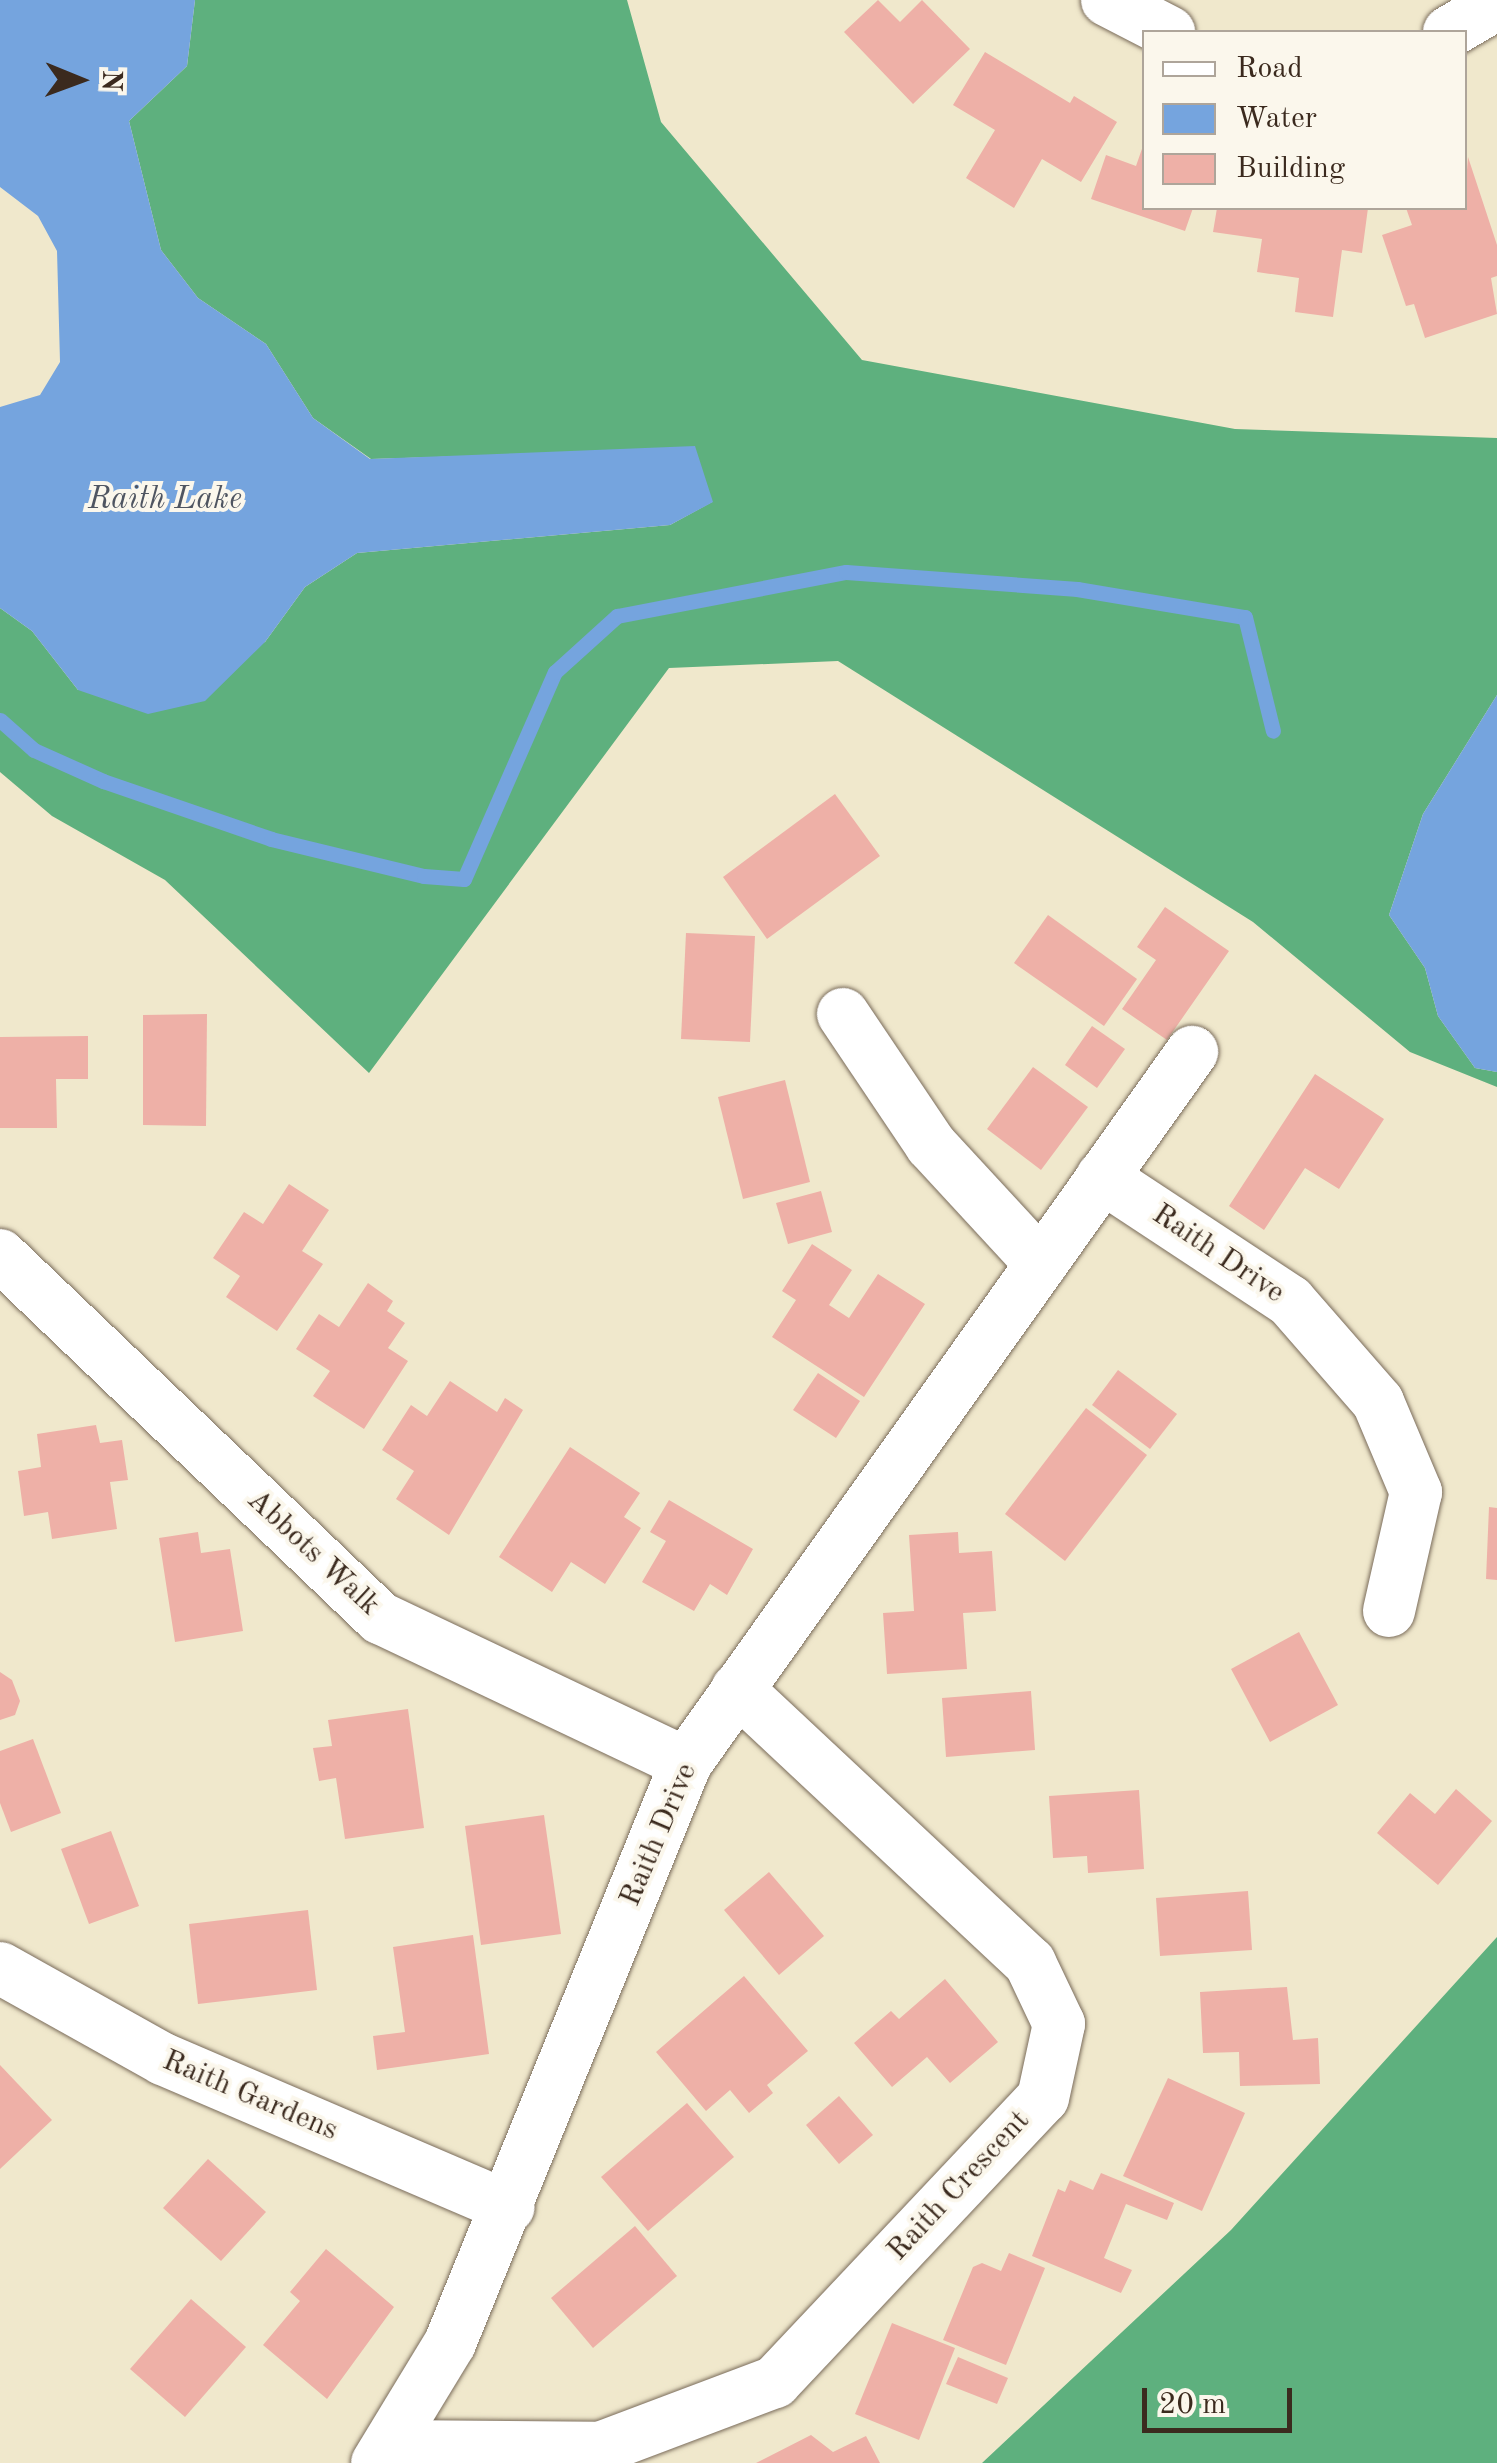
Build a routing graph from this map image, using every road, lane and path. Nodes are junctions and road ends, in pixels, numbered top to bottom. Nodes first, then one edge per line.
1 (1106, 0) edge
2 (1497, 4) edge
3 (1165, 30) edge
4 (1452, 30) edge
5 (843, 1014) dead end
6 (1192, 1052) dead end
7 (1102, 1177) junction
8 (0, 1255) edge
9 (1040, 1264) junction
10 (1389, 1611) dead end
11 (737, 1689) junction
12 (686, 1763) junction
13 (0, 1968) edge
14 (509, 2208) junction
15 (383, 2455) edge

1 - 3 street
2 - 4 street
5 - 9 street
6 - 7 street, Raith Drive
7 - 9 street, Raith Drive
7 - 10 street, Raith Drive
8 - 12 street, Abbots Walk
9 - 11 street, Raith Drive
11 - 12 street, Raith Drive
11 - 15 street, Raith Crescent
12 - 14 street, Raith Drive
13 - 14 street, Raith Gardens
14 - 15 street, Raith Drive

